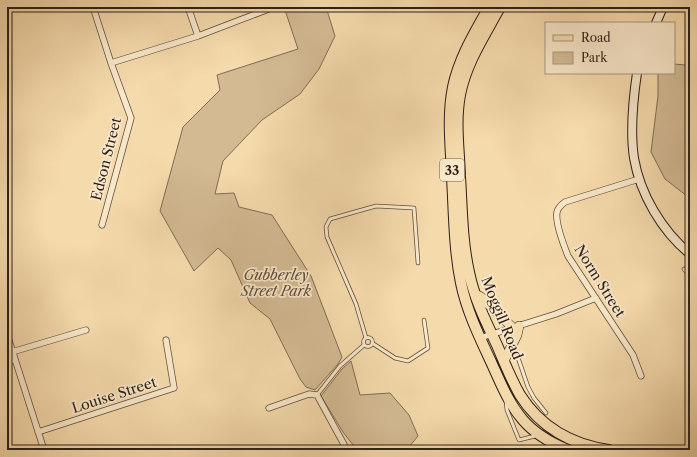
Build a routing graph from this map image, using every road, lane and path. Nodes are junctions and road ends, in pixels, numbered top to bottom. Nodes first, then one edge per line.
1 (93, 7) edge
2 (188, 7) edge
3 (274, 7) edge
4 (489, 7) edge
5 (500, 7) edge
6 (663, 7) edge
7 (656, 22) edge
8 (198, 36) junction
9 (111, 63) junction
10 (637, 74) edge
11 (639, 179) junction
12 (102, 225) dead end
13 (690, 254) edge
14 (418, 263) dead end
15 (684, 269) dead end
16 (690, 277) edge
17 (475, 294) junction
18 (596, 298) junction
19 (424, 320) dead end
20 (516, 327) junction
21 (86, 330) dead end
22 (7, 334) edge
23 (492, 334) junction
24 (366, 338) junction
25 (480, 338) junction
26 (166, 340) dead end
27 (372, 343) junction
28 (512, 343) junction
29 (364, 345) junction
30 (12, 352) junction
31 (15, 359) junction
32 (504, 361) junction
33 (7, 362) edge
34 (641, 376) dead end
35 (506, 394) junction
36 (316, 395) junction
37 (269, 408) dead end
38 (546, 413) dead end
39 (38, 432) junction
40 (539, 434) junction
41 (44, 450) edge
42 (347, 450) edge
43 (568, 450) edge
44 (609, 450) edge

1 - 9 street, Edson Street
2 - 8 street
3 - 8 street
4 - 25 highway, Moggill Road / 33
5 - 17 highway, Moggill Road / 33
6 - 7 street
8 - 9 street
9 - 12 street, Edson Street
10 - 11 street
11 - 13 street
11 - 18 street, Norm Street
14 - 24 lane
15 - 16 lane
17 - 20 main road
17 - 23 highway, Moggill Road / 33
18 - 20 street
18 - 34 street, Norm Street
19 - 27 lane
20 - 23 street
20 - 28 main road
21 - 30 street
22 - 30 street
23 - 25 street
23 - 32 highway, Moggill Road / 33
24 - 27 lane
24 - 29 lane
25 - 35 highway, Moggill Road / 33
26 - 39 street, Louise Street
27 - 29 lane
28 - 32 main road
28 - 38 lane, Moggill Road
29 - 36 lane
30 - 31 street
31 - 33 street
31 - 39 street
32 - 44 highway, Moggill Road / 33
35 - 40 highway, Moggill Road / 33
35 - 40 lane
36 - 37 street
36 - 42 street
39 - 41 street
40 - 43 highway, Moggill Road / 33

